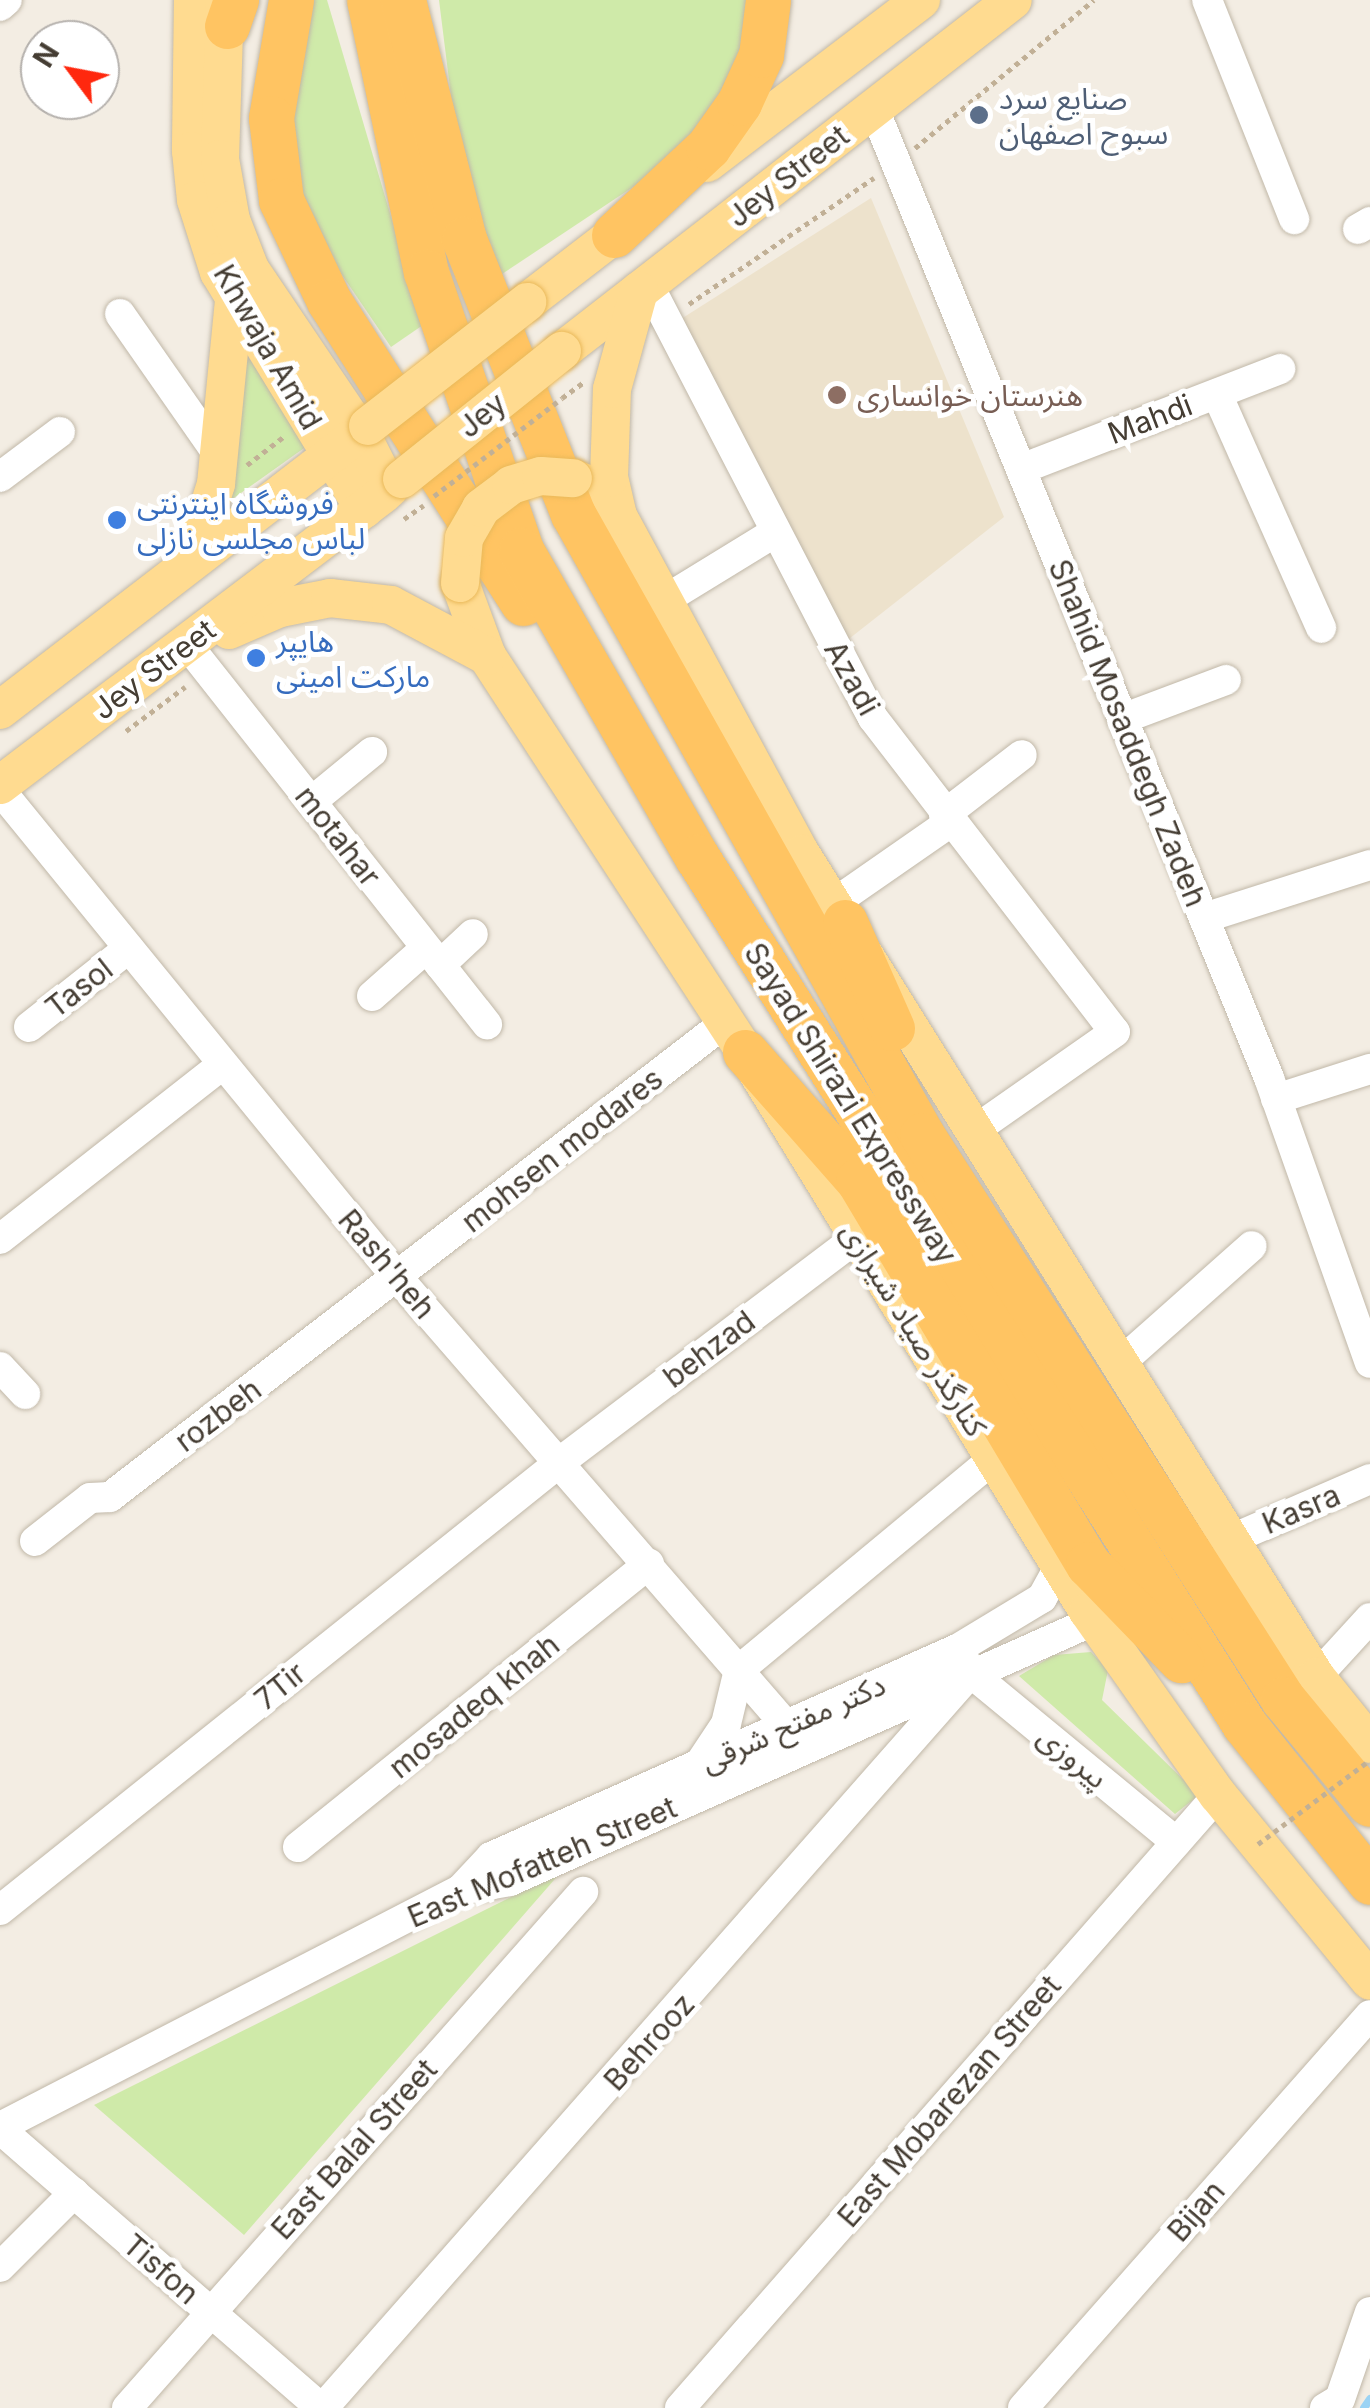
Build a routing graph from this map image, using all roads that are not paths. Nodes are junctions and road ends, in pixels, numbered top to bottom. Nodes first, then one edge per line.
1 (7, 0) edge
2 (291, 0) edge
3 (369, 0) edge
4 (403, 0) edge
5 (418, 0) edge
6 (768, 0) edge
7 (922, 0) edge
8 (1013, 0) edge
9 (1208, 0) edge
10 (0, 6) edge
11 (220, 6) edge
12 (874, 108) junction
13 (434, 121) junction
14 (1294, 219) dead end
15 (614, 235) junction
16 (644, 288) junction
17 (234, 302) junction
18 (527, 302) joint
19 (120, 314) dead end
20 (562, 350) joint
21 (1280, 369) dead end
22 (1217, 394) junction
23 (60, 432) dead end
24 (353, 437) junction
25 (226, 466) junction
26 (1021, 470) junction
27 (0, 477) edge
28 (397, 493) junction
29 (618, 516) junction
30 (774, 533) junction
31 (193, 557) junction
32 (672, 596) junction
33 (1321, 628) dead end
34 (181, 651) junction
35 (487, 656) junction
36 (1226, 680) dead end
37 (0, 710) edge
38 (1122, 720) junction
39 (372, 752) dead end
40 (1022, 754) dead end
41 (0, 788) edge
42 (311, 802) junction
43 (946, 819) junction
44 (698, 856) junction
45 (1370, 865) edge
46 (839, 913) junction
47 (1204, 918) junction
48 (473, 934) dead end
49 (128, 948) junction
50 (433, 956) junction
51 (372, 996) dead end
52 (488, 1025) dead end
53 (29, 1027) dead end
54 (735, 1037) junction
55 (223, 1064) junction
56 (1370, 1069) edge
57 (1276, 1100) junction
58 (975, 1130) junction
59 (858, 1237) junction
60 (0, 1239) edge
61 (1252, 1246) dead end
62 (398, 1278) junction
63 (1357, 1286) edge
64 (1370, 1362) edge
65 (1120, 1364) junction
66 (0, 1367) edge
67 (25, 1394) dead end
68 (994, 1458) junction
69 (560, 1462) junction
70 (1370, 1479) edge
71 (1232, 1539) junction
72 (35, 1541) dead end
73 (649, 1564) junction
74 (1060, 1566) junction
75 (1370, 1618) edge
76 (1095, 1620) junction
77 (965, 1660) junction
78 (739, 1670) junction
79 (1300, 1688) junction
80 (1244, 1724) junction
81 (796, 1737) junction
82 (1370, 1744) edge
83 (698, 1766) junction
84 (1218, 1795) junction
85 (1370, 1804) edge
86 (1176, 1842) junction
87 (298, 1848) dead end
88 (1370, 1882) edge
89 (460, 1890) junction
90 (583, 1892) dead end
91 (0, 1910) edge
92 (1370, 1981) edge
93 (1370, 2014) edge
94 (0, 2128) edge
95 (74, 2193) junction
96 (0, 2267) edge
97 (210, 2311) junction
98 (1370, 2312) edge
99 (127, 2408) edge
100 (322, 2408) edge
101 (680, 2408) edge
102 (1023, 2408) edge
103 (1325, 2408) edge

1 - 10 street
2 - 44 highway
3 - 44 highway, Sayad Shirazi Expressway
4 - 13 highway
5 - 13 highway
6 - 15 highway
7 - 15 main road, Jey Street
8 - 12 main road, Jey Street
9 - 14 street
11 - 17 main road, Khwaja Amid
11 - 24 main road, Khwaja Amid
12 - 16 main road, Jey Street
12 - 26 street, Shahid Mosaddegh Zadeh
13 - 79 highway, Sayad Shirazi Expressway
15 - 18 main road, Jey Street
16 - 20 main road, Jey Street
16 - 29 main road
16 - 30 street, Azadi
17 - 24 main road, Khwaja Amid
17 - 25 main road
18 - 24 main road, Jey, bridge
19 - 25 street
20 - 28 main road, Jey, bridge
21 - 22 street, Mahdi
22 - 26 street, Mahdi
22 - 33 street
23 - 27 street
24 - 28 main road
24 - 31 main road, Jey Street
25 - 31 main road
26 - 38 street, Shahid Mosaddegh Zadeh
28 - 34 main road, Jey Street
29 - 32 main road
29 - 35 main road, کنارگذر صیاد شیرازی, bridge
30 - 32 street
30 - 43 street, Azadi
31 - 37 main road, Jey Street
32 - 46 main road
34 - 35 main road
34 - 41 main road, Jey Street
34 - 42 street, motahar
35 - 54 main road, کنارگذر صیاد شیرازی
36 - 38 street
38 - 47 street, Shahid Mosaddegh Zadeh
39 - 42 street
40 - 43 street
41 - 49 street, Rash'heh
42 - 50 street, motahar
43 - 46 street
43 - 58 street, Azadi
44 - 80 highway, Sayad Shirazi Expressway
45 - 47 street
46 - 58 main road
46 - 79 highway
47 - 57 street, Shahid Mosaddegh Zadeh
48 - 50 street
49 - 53 street, Tasol
49 - 55 street, Rash'heh
50 - 51 street
50 - 52 street, motahar
54 - 59 main road, کنارگذر صیاد شیرازی
54 - 62 street, mohsen modares
54 - 80 highway
55 - 60 street
55 - 62 street, Rash'heh
56 - 57 street
57 - 63 street, Shahid Mosaddegh Zadeh
58 - 65 main road
59 - 68 main road, کنارگذر صیاد شیرازی
59 - 69 street, behzad
61 - 65 street
62 - 69 street, Rash'heh
62 - 72 street, rozbeh
63 - 64 street, Shahid Mosaddegh Zadeh
65 - 71 main road
66 - 67 street
68 - 74 main road, کنارگذر صیاد شیرازی
68 - 78 street
69 - 73 street, Rash'heh
69 - 91 street, 7Tir
70 - 71 street, Kasra
71 - 79 main road
73 - 78 street, Rash'heh
73 - 87 street, mosadeq khah
74 - 76 main road, کنارگذر صیاد شیرازی
74 - 77 street, دکتر مفتح شرقی
75 - 79 street
76 - 77 street
76 - 84 main road, کنارگذر صیاد شیرازی
77 - 81 street, دکتر مفتح شرقی
77 - 86 street, پیروزی
77 - 100 street, Behrooz
78 - 81 street, Rash'heh
78 - 83 street
79 - 82 main road
79 - 85 highway, Sayad Shirazi Expressway
80 - 88 highway, Sayad Shirazi Expressway
81 - 83 street, دکتر مفتح شرقی
81 - 89 street, East Mofatteh Street
83 - 89 street, دکتر مفتح شرقی
84 - 86 street, East Mobarezan Street
84 - 92 main road, کنارگذر صیاد شیرازی
86 - 101 street, East Mobarezan Street
89 - 94 street, East Mofatteh Street
90 - 97 street, East Balal Street
93 - 102 street, Bijan
94 - 95 street, Tisfon
95 - 96 street
95 - 97 street, Tisfon
97 - 99 street, East Balal Street
97 - 100 street, Tisfon
98 - 103 street

